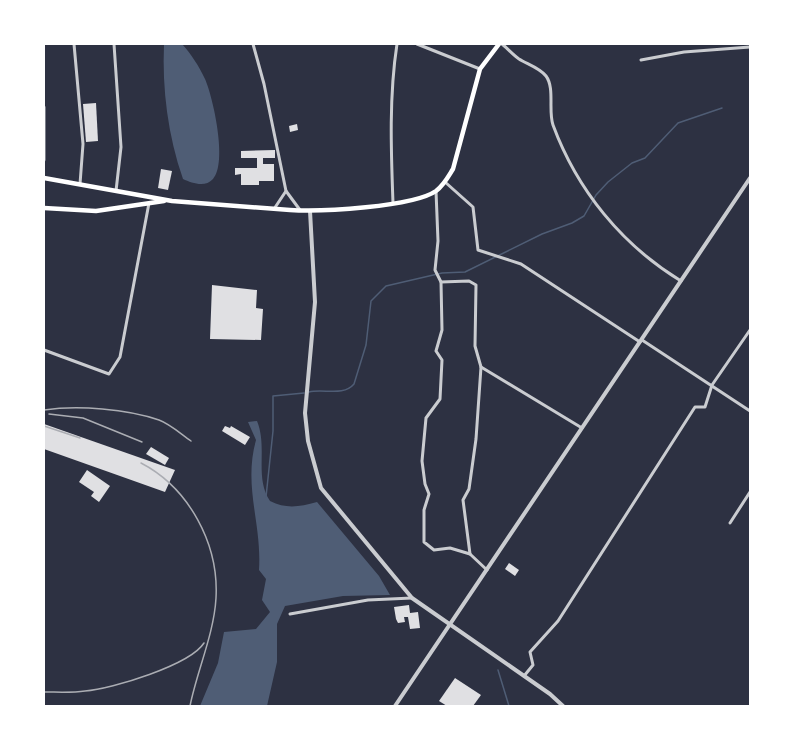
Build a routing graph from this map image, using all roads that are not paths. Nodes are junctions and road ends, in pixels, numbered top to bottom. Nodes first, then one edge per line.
1 (75, 44) edge
2 (114, 44) edge
3 (253, 44) edge
4 (397, 44) edge
5 (417, 44) edge
6 (501, 44) edge
7 (750, 47) edge
8 (641, 60) dead end
9 (480, 69) junction
10 (44, 107) edge
11 (44, 160) edge
12 (44, 178) edge
13 (750, 178) edge
14 (446, 183) junction
15 (79, 186) junction
16 (286, 191) junction
17 (436, 191) junction
18 (116, 192) junction
19 (172, 201) junction
20 (149, 203) junction
21 (393, 203) junction
22 (44, 208) edge
23 (274, 209) junction
24 (301, 211) junction
25 (310, 211) junction
26 (681, 281) junction
27 (441, 282) junction
28 (750, 330) edge
29 (641, 341) junction
30 (44, 350) edge
31 (481, 367) junction
32 (712, 385) junction
33 (750, 411) edge
34 (582, 428) junction
35 (750, 492) edge
36 (730, 523) dead end
37 (470, 554) junction
38 (487, 570) junction
39 (412, 598) junction
40 (290, 614) dead end
41 (448, 624) junction
42 (524, 676) junction
43 (395, 706) edge
44 (563, 706) edge

1 - 15 street
2 - 18 street
3 - 16 street
4 - 21 street
5 - 9 street
6 - 9 main road
6 - 26 street
7 - 8 street
9 - 14 main road
10 - 11 street
12 - 15 main road
13 - 26 street
14 - 17 main road
14 - 29 street
15 - 18 main road
16 - 23 street
16 - 24 street
17 - 21 main road
17 - 27 street
18 - 19 main road
19 - 20 main road
19 - 23 main road
20 - 22 main road
20 - 30 street
21 - 25 main road
23 - 24 main road
24 - 25 main road
25 - 39 street
26 - 29 street
27 - 31 street
27 - 37 street
28 - 32 street
29 - 32 street
29 - 34 street
31 - 34 street
31 - 37 street
32 - 33 street
32 - 42 street
34 - 38 street
35 - 36 street
37 - 38 street
38 - 41 street
39 - 40 street
39 - 41 street
41 - 42 street
41 - 43 street
42 - 44 street

